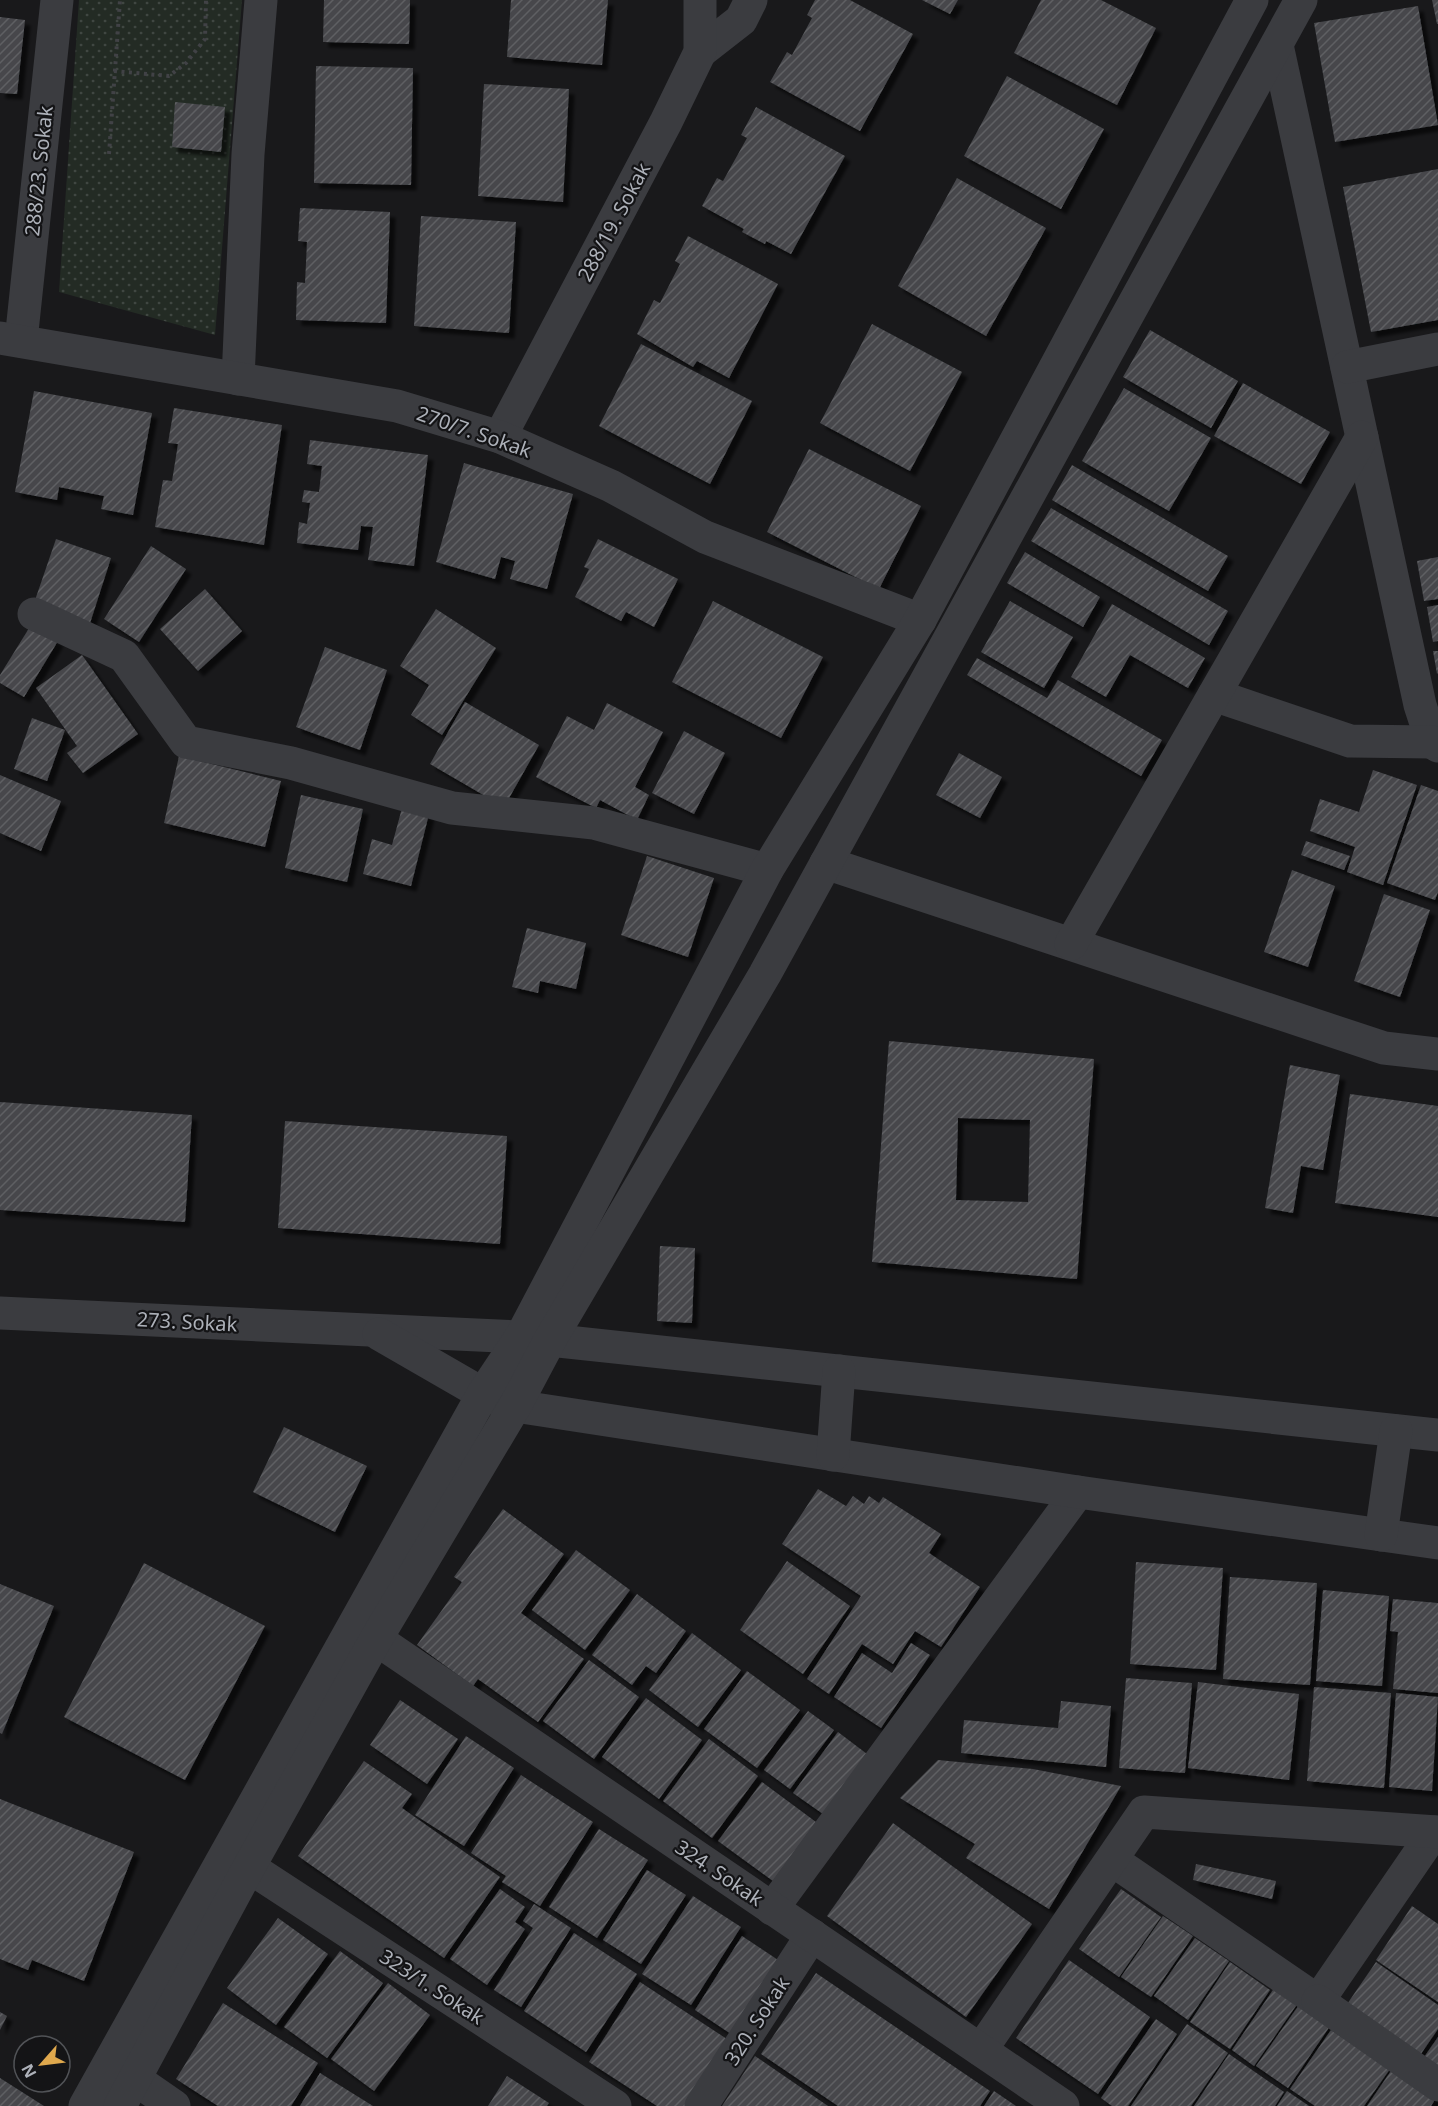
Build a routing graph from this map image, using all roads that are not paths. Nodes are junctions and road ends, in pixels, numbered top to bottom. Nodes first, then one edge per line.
1 (57, 0) edge
2 (261, 0) edge
3 (700, 0) edge
4 (752, 0) edge
5 (1252, 0) edge
6 (1301, 0) edge
7 (1277, 45) junction
8 (700, 52) junction
9 (10, 340) edge
10 (1438, 350) edge
11 (1347, 367) junction
12 (238, 379) junction
13 (500, 437) junction
14 (1362, 437) junction
15 (34, 614) dead end
16 (920, 620) junction
17 (1214, 695) junction
18 (1435, 744) edge
19 (826, 863) junction
20 (767, 870) junction
21 (1071, 944) junction
22 (1438, 1054) edge
23 (0, 1313) edge
24 (374, 1331) junction
25 (535, 1339) junction
26 (839, 1371) junction
27 (483, 1394) junction
28 (515, 1406) junction
29 (1396, 1431) junction
30 (1438, 1434) edge
31 (833, 1455) junction
32 (1078, 1492) junction
33 (1381, 1535) junction
34 (1438, 1543) edge
35 (376, 1638) junction
36 (1436, 1832) edge
37 (1112, 1860) junction
38 (249, 1867) junction
39 (772, 1909) junction
40 (812, 1935) junction
41 (1318, 2001) junction
42 (981, 2050) junction
43 (1438, 2085) edge
44 (128, 2092) edge
45 (85, 2106) edge
46 (174, 2106) edge
47 (615, 2106) edge
48 (701, 2106) edge
49 (1063, 2106) edge

1 - 9 street, 288/23. Sokak
2 - 12 street
3 - 8 street, 288/19. Sokak
4 - 8 street
5 - 16 street
6 - 7 street
7 - 11 street
7 - 19 street
8 - 13 street, 288/19. Sokak
9 - 12 street, 270/7. Sokak
10 - 11 street
11 - 14 street
12 - 13 street, 270/7. Sokak
13 - 16 street, 270/7. Sokak
14 - 17 street
14 - 18 street
15 - 20 street
16 - 20 street
17 - 18 street
17 - 21 street
19 - 21 street
19 - 25 street
20 - 25 street
21 - 22 street
23 - 24 street, 273. Sokak
24 - 25 street, 273. Sokak
24 - 27 street, 273. Sokak
25 - 26 street, 273. Sokak
25 - 27 street
25 - 28 street
26 - 29 street, 273. Sokak
26 - 31 street
27 - 28 street, 273. Sokak
27 - 45 street
28 - 31 street, 273. Sokak
28 - 35 street
29 - 30 street, 273. Sokak
29 - 33 street
31 - 32 street, 273. Sokak
32 - 33 street, 273. Sokak
32 - 39 street
33 - 34 street, 273. Sokak
35 - 38 street
35 - 39 street, 324. Sokak
36 - 37 street
36 - 41 street
37 - 41 street
37 - 42 street
38 - 44 street
38 - 47 street, 323/1. Sokak
39 - 40 street, 324. Sokak
40 - 42 street, 324. Sokak
40 - 48 street, 320. Sokak
41 - 43 street
42 - 49 street, 324. Sokak
44 - 46 street

